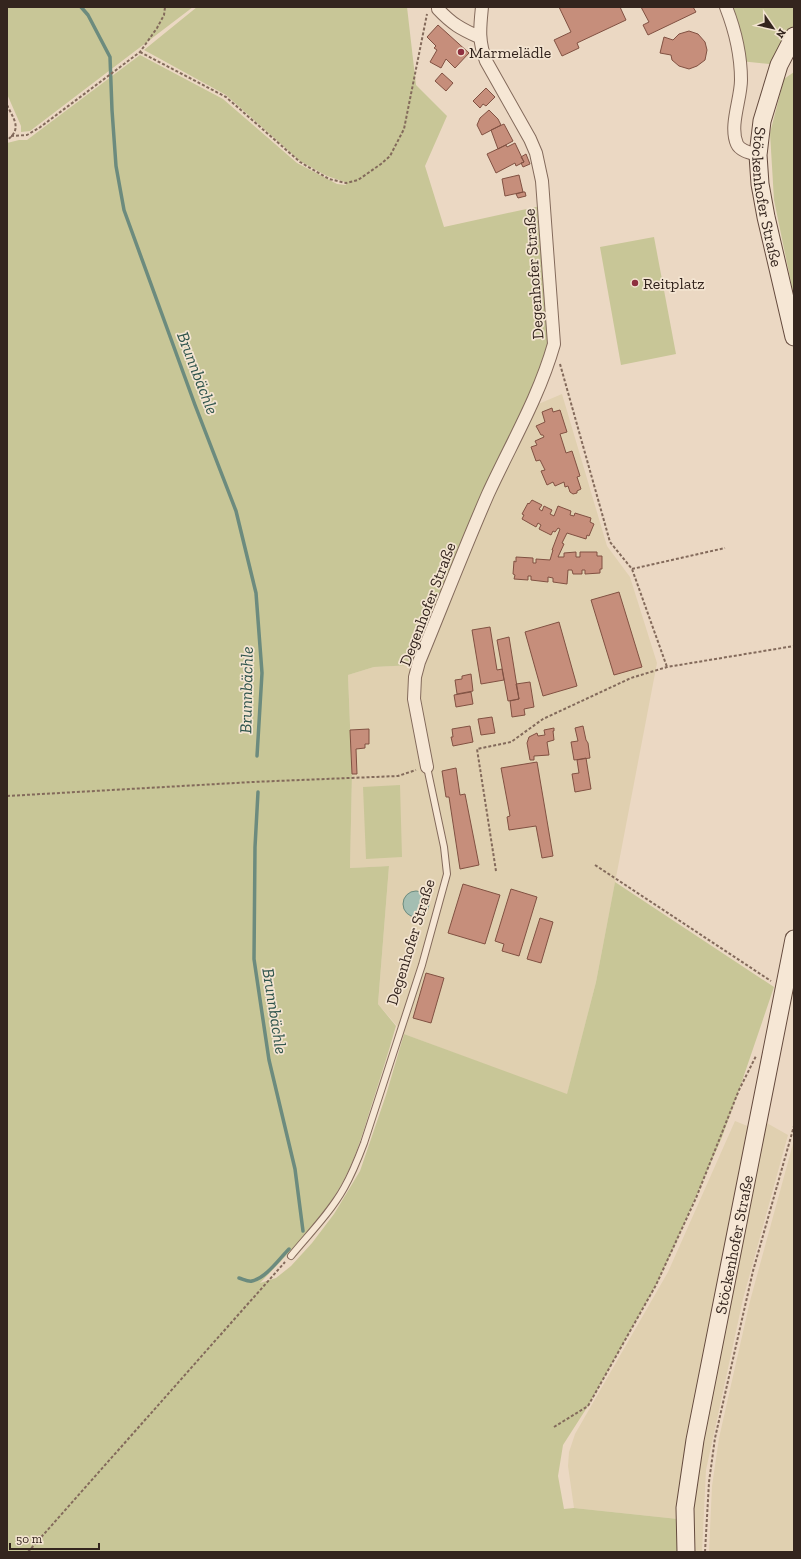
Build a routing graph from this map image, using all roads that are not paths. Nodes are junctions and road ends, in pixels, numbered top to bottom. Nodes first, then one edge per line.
1 (482, 7) edge
2 (726, 7) edge
3 (433, 9) edge
4 (479, 36) junction
5 (794, 36) edge
6 (758, 155) junction
7 (794, 336) edge
8 (427, 767) joint
9 (794, 939) edge
10 (291, 1256) road end
11 (686, 1552) edge

1 - 4 street, Degenhofer Straße
2 - 6 street
3 - 4 street
4 - 8 street, Degenhofer Straße
5 - 6 main road, Stöckenhofer Straße
6 - 7 main road, Stöckenhofer Straße
8 - 10 lane, Degenhofer Straße
9 - 11 main road, Stöckenhofer Straße

